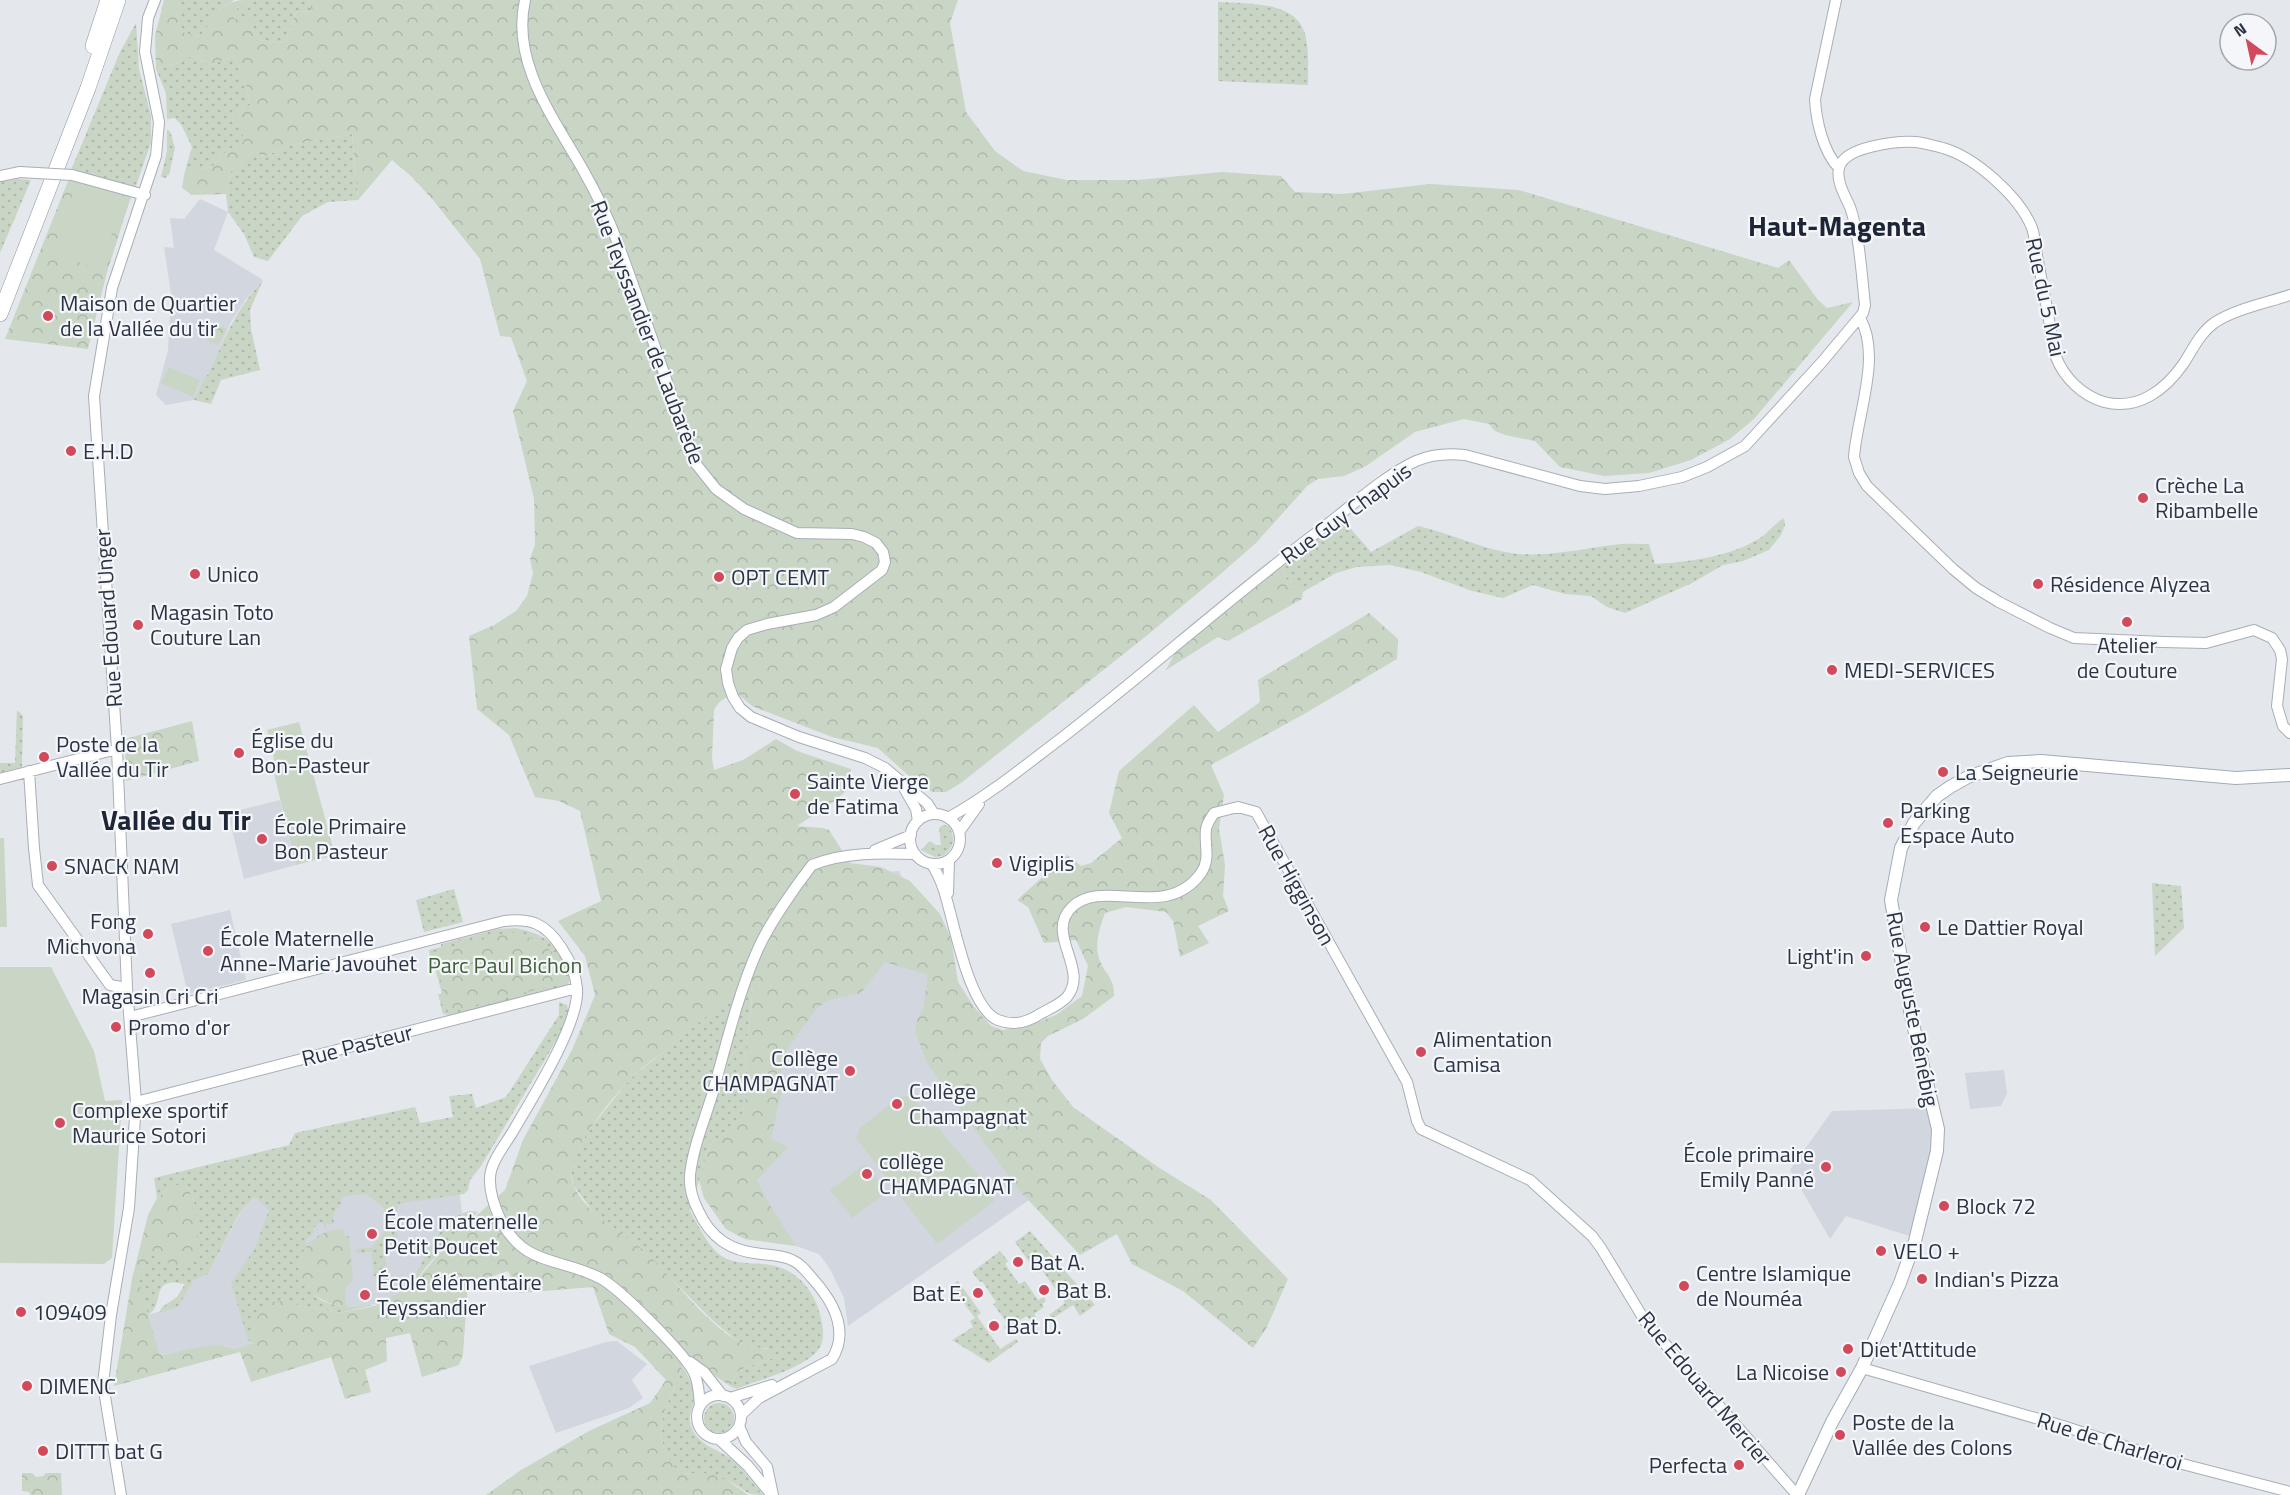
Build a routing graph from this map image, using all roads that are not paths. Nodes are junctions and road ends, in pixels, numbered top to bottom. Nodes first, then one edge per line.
1 (108, 0) edge
2 (118, 0) edge
3 (155, 0) edge
4 (525, 0) edge
5 (1836, 0) edge
6 (1839, 168) junction
7 (0, 176) edge
8 (144, 195) junction
9 (0, 286) edge
10 (2290, 295) edge
11 (0, 314) edge
12 (1860, 318) junction
13 (2290, 733) edge
14 (117, 749) junction
15 (29, 771) junction
16 (2290, 775) edge
17 (0, 779) edge
18 (900, 780) junction
19 (985, 796) junction
20 (934, 814) junction
21 (948, 818) junction
22 (918, 821) junction
23 (959, 832) junction
24 (911, 836) junction
25 (915, 854) junction
26 (853, 856) junction
27 (949, 860) junction
28 (932, 864) junction
29 (948, 902) junction
30 (127, 988) junction
31 (578, 988) junction
32 (130, 1017) junction
33 (136, 1102) junction
34 (1421, 1129) joint
35 (676, 1350) junction
36 (1862, 1368) junction
37 (806, 1373) junction
38 (726, 1397) junction
39 (700, 1406) junction
40 (740, 1420) junction
41 (719, 1439) junction
42 (2290, 1492) edge
43 (121, 1495) edge
44 (772, 1495) edge
45 (1797, 1495) edge

1 - 9 highway
2 - 11 highway
3 - 8 street, Rue Edouard Unger
4 - 18 street, Rue Teyssandier de Laubarède
5 - 6 street
6 - 10 street, Rue du 5 Mai
6 - 12 street
7 - 8 street, bridge
8 - 14 street, Rue Edouard Unger
12 - 13 street
12 - 19 street, Rue Guy Chapuis
14 - 15 street
14 - 30 street, Rue Edouard Unger
15 - 17 street
15 - 30 street
16 - 36 main road, Rue Auguste Bénébig
18 - 20 street, Rue Teyssandier de Laubarède
18 - 22 street, Rue Teyssandier de Laubarède
19 - 21 street, Rue Guy Chapuis
19 - 23 street, Rue Guy Chapuis
20 - 21 street
20 - 22 street
21 - 23 street
22 - 24 street
23 - 27 street
24 - 25 street
24 - 26 street
25 - 26 street
25 - 28 street
26 - 37 street
27 - 28 street
27 - 29 street, Rue Higginson
28 - 29 street, Rue Higginson
29 - 34 street, Rue Higginson
30 - 32 street, Rue Edouard Unger
31 - 32 street
31 - 33 street, Rue Pasteur
31 - 35 street
32 - 33 street, Rue Edouard Unger
33 - 43 street, Rue Edouard Unger
34 - 45 street, Rue Edouard Mercier
35 - 38 street
35 - 39 street
36 - 42 street, Rue de Charleroi
36 - 45 main road, Rue Auguste Bénébig
37 - 38 street
37 - 40 street
38 - 39 street
38 - 40 street
39 - 41 street
40 - 41 street
40 - 44 street
41 - 44 street

